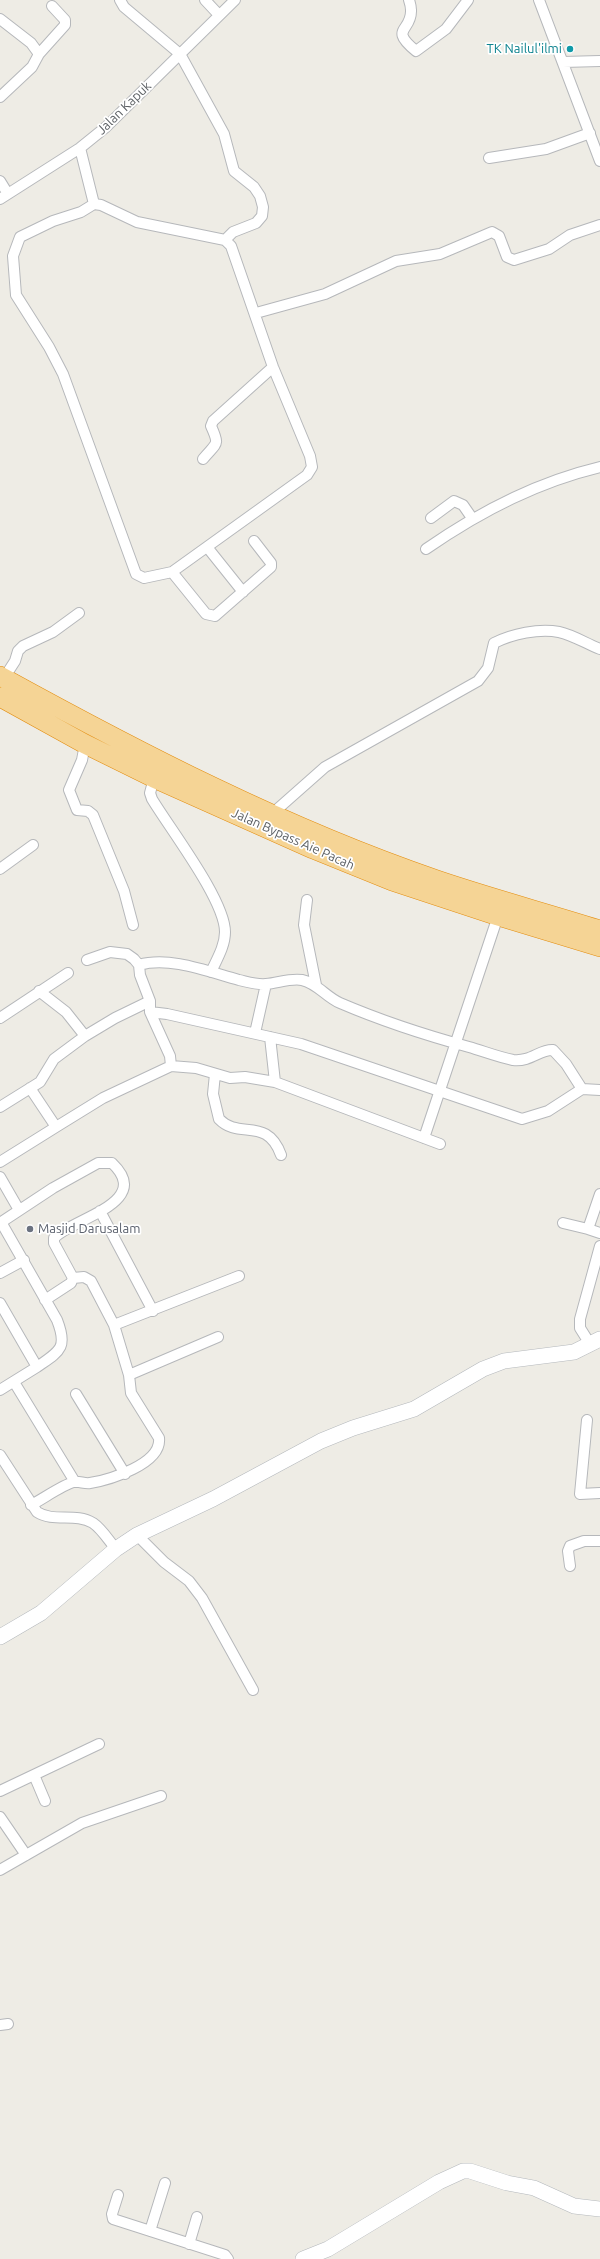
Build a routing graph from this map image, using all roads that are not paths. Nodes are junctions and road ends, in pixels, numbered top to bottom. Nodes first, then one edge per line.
1 (120, 0) edge
2 (205, 0) edge
3 (235, 0) edge
4 (409, 0) edge
5 (468, 0) edge
6 (539, 0) edge
7 (52, 6) dead end
8 (219, 14) junction
9 (0, 19) edge
10 (39, 54) junction
11 (180, 54) junction
12 (600, 60) edge
13 (564, 62) junction
14 (0, 97) edge
15 (590, 133) junction
16 (80, 148) junction
17 (489, 158) dead end
18 (600, 161) edge
19 (0, 182) edge
20 (4, 196) edge
21 (94, 204) junction
22 (600, 225) edge
23 (225, 240) junction
24 (256, 313) junction
25 (273, 367) junction
26 (203, 459) dead end
27 (600, 467) edge
28 (431, 518) dead end
29 (472, 518) junction
30 (254, 541) dead end
31 (207, 547) junction
32 (426, 549) dead end
33 (172, 572) junction
34 (243, 592) junction
35 (79, 612) dead end
36 (600, 649) edge
37 (2, 677) edge
38 (0, 697) edge
39 (88, 724) junction
40 (85, 744) junction
41 (154, 778) junction
42 (273, 813) junction
43 (33, 845) dead end
44 (0, 869) edge
45 (307, 900) dead end
46 (498, 916) junction
47 (133, 925) dead end
48 (600, 930) edge
49 (600, 947) edge
50 (88, 960) dead end
51 (139, 965) junction
52 (211, 972) junction
53 (68, 973) dead end
54 (266, 984) junction
55 (316, 985) junction
56 (39, 991) junction
57 (150, 1001) junction
58 (150, 1012) junction
59 (0, 1018) edge
60 (255, 1033) junction
61 (85, 1036) junction
62 (270, 1037) junction
63 (456, 1044) junction
64 (171, 1066) junction
65 (215, 1074) junction
66 (275, 1082) junction
67 (30, 1088) junction
68 (582, 1090) junction
69 (600, 1090) edge
70 (438, 1092) junction
71 (0, 1107) edge
72 (56, 1127) junction
73 (424, 1138) junction
74 (440, 1144) dead end
75 (281, 1155) dead end
76 (0, 1162) edge
77 (0, 1178) edge
78 (600, 1194) edge
79 (19, 1210) junction
80 (100, 1211) junction
81 (0, 1222) edge
82 (563, 1223) dead end
83 (588, 1228) junction
84 (600, 1234) edge
85 (600, 1246) edge
86 (24, 1260) junction
87 (0, 1274) edge
88 (239, 1276) dead end
89 (73, 1278) junction
90 (45, 1300) junction
91 (0, 1303) edge
92 (153, 1311) junction
93 (114, 1325) junction
94 (218, 1337) dead end
95 (595, 1342) edge
96 (37, 1367) junction
97 (129, 1375) junction
98 (5, 1384) edge
99 (76, 1394) dead end
100 (587, 1420) dead end
101 (0, 1455) edge
102 (125, 1474) junction
103 (75, 1482) junction
104 (600, 1493) edge
105 (31, 1505) junction
106 (137, 1535) junction
107 (600, 1541) edge
108 (116, 1549) junction
109 (570, 1566) dead end
110 (0, 1638) edge
111 (253, 1690) dead end
112 (99, 1744) dead end
113 (34, 1775) junction
114 (0, 1791) edge
115 (161, 1796) dead end
116 (45, 1802) dead end
117 (0, 1817) edge
118 (26, 1855) junction
119 (0, 1870) edge
120 (165, 2183) dead end
121 (118, 2195) dead end
122 (600, 2209) edge
123 (198, 2217) dead end
124 (150, 2231) junction
125 (189, 2244) junction
126 (228, 2259) edge
127 (304, 2259) edge

1 - 11 street
2 - 8 street
3 - 8 street, Jalan Kapuk
4 - 5 street
6 - 13 street
7 - 10 street
8 - 11 street, Jalan Kapuk
9 - 10 street
10 - 14 street
11 - 16 street, Jalan Kapuk
11 - 23 street
12 - 13 street
13 - 15 street
15 - 17 street
15 - 18 street
16 - 20 street, Jalan Kapuk
16 - 21 street
19 - 20 street
21 - 23 street
21 - 33 street
22 - 24 street
23 - 24 street
24 - 25 street
25 - 26 street
25 - 31 street
27 - 29 street
28 - 29 street
29 - 32 street
30 - 34 street
31 - 33 street
31 - 34 street
33 - 34 street
35 - 37 street
36 - 42 street
37 - 39 highway
38 - 40 highway, Jalan Bypass Aie Pacah
39 - 40 highway
39 - 42 highway
40 - 41 highway, Jalan Bypass Aie Pacah
40 - 47 street
41 - 46 highway, Jalan Bypass Aie Pacah
41 - 52 street
42 - 48 highway
43 - 44 street
45 - 55 street
46 - 49 highway, Jalan Bypass Aie Pacah
46 - 63 street
50 - 51 street
51 - 52 street
51 - 57 street
52 - 54 street
53 - 56 street
54 - 55 street
54 - 60 street
55 - 63 street
56 - 59 street
56 - 61 street
57 - 58 street
57 - 61 street
58 - 60 street
58 - 64 street
60 - 62 street
61 - 67 street
62 - 66 street
62 - 70 street
63 - 68 street
63 - 70 street
64 - 65 street
64 - 72 street
65 - 66 street
65 - 75 street
66 - 73 street
67 - 71 street
67 - 72 street
68 - 69 street
68 - 70 street
70 - 73 street
72 - 76 street
73 - 74 street
77 - 79 street
78 - 83 street
79 - 80 street
79 - 81 street
80 - 89 street
80 - 92 street
81 - 86 street
82 - 83 street
83 - 84 street
85 - 95 street
86 - 87 street
86 - 90 street
88 - 92 street
89 - 90 street
89 - 93 street
90 - 96 street
91 - 96 street
92 - 93 street
93 - 97 street
94 - 97 street
95 - 106 street
96 - 98 street
97 - 102 street
98 - 103 street
99 - 102 street
100 - 104 street
101 - 105 street
102 - 103 street
103 - 105 street
105 - 108 street
106 - 108 street
106 - 111 street
107 - 109 street
108 - 110 street
112 - 113 street
113 - 114 street
113 - 116 street
115 - 118 street
117 - 118 street
118 - 119 street
120 - 124 street
121 - 124 street
122 - 127 street
123 - 125 street
124 - 125 street
125 - 126 street

